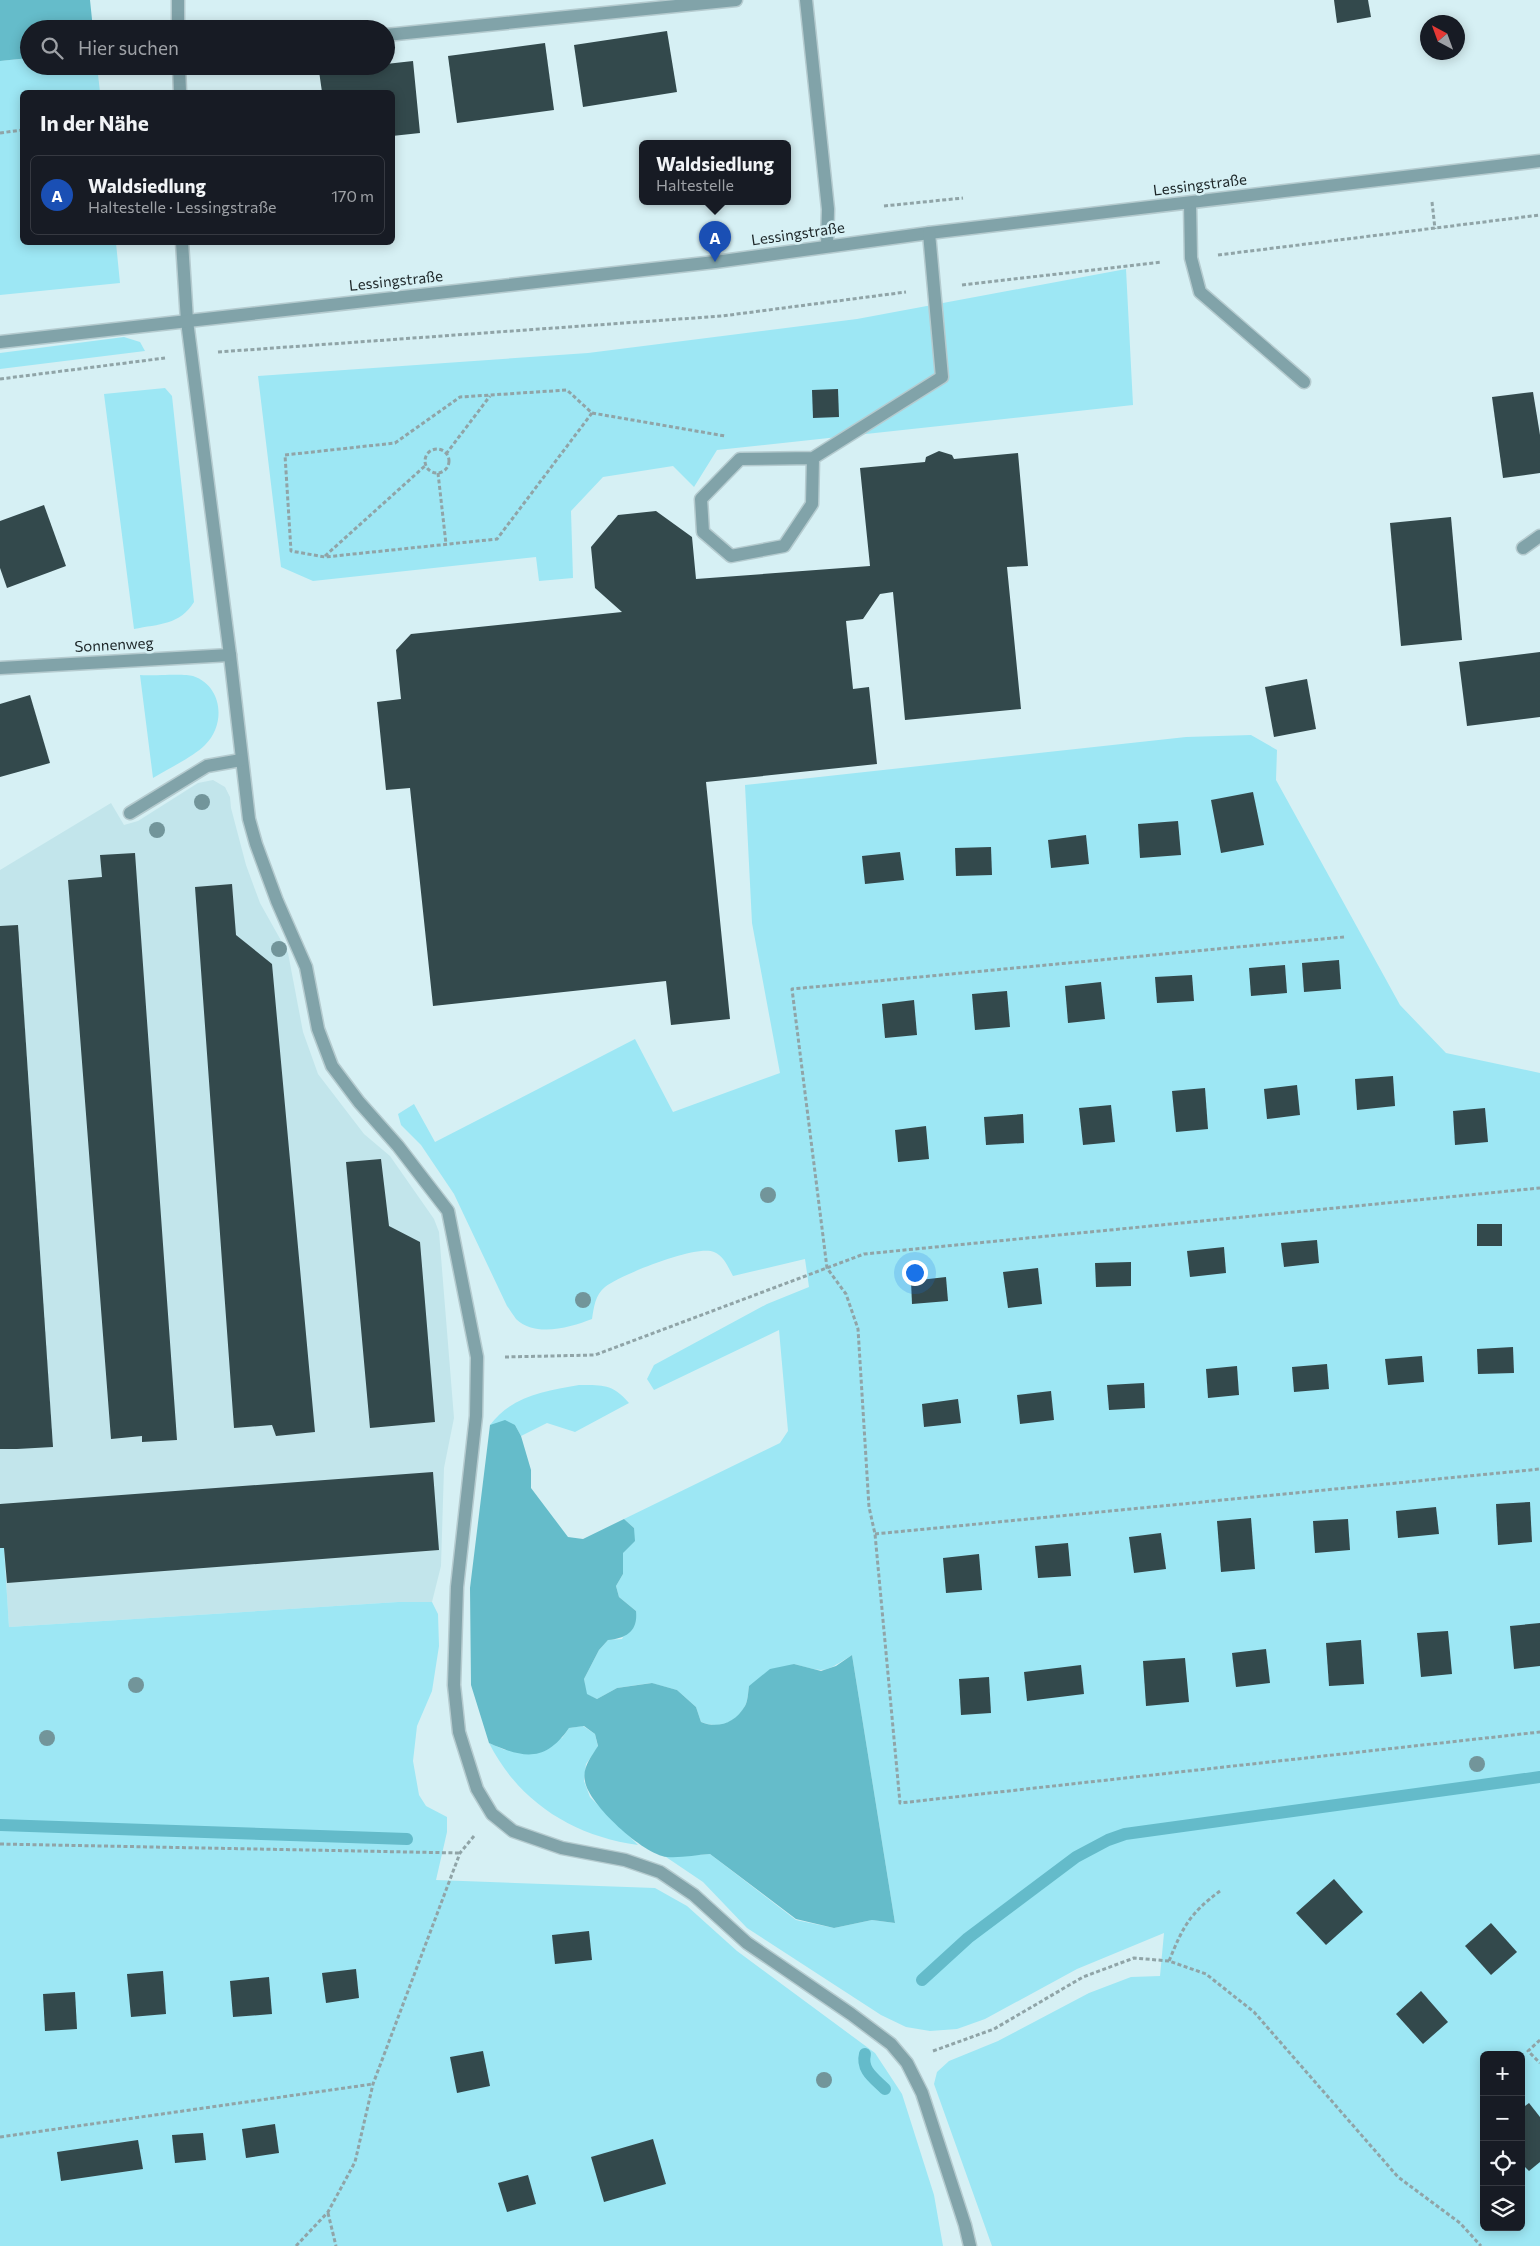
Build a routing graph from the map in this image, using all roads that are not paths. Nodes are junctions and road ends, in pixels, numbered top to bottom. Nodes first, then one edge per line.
1 (178, 0) edge
2 (736, 0) edge
3 (806, 0) edge
4 (178, 20) edge
5 (395, 34) edge
6 (179, 75) edge
7 (180, 90) edge
8 (1540, 161) edge
9 (1190, 203) junction
10 (929, 233) junction
11 (182, 245) edge
12 (826, 246) junction
13 (186, 322) junction
14 (0, 342) edge
15 (1304, 382) dead end
16 (813, 458) junction
17 (1540, 536) edge
18 (1523, 548) dead end
19 (230, 656) junction
20 (0, 668) edge
21 (241, 760) junction
22 (130, 813) dead end
23 (970, 2246) edge

1 - 4 street
2 - 5 street
3 - 12 street
6 - 7 street
8 - 9 street, Lessingstraße
9 - 10 street, Lessingstraße
9 - 15 street
10 - 12 street, Lessingstraße
10 - 16 street
11 - 13 street
12 - 13 street, Lessingstraße
13 - 14 street, Lessingstraße
13 - 19 street
16 - 16 street
17 - 18 street
19 - 20 street, Sonnenweg
19 - 21 street
21 - 22 street
21 - 23 street

